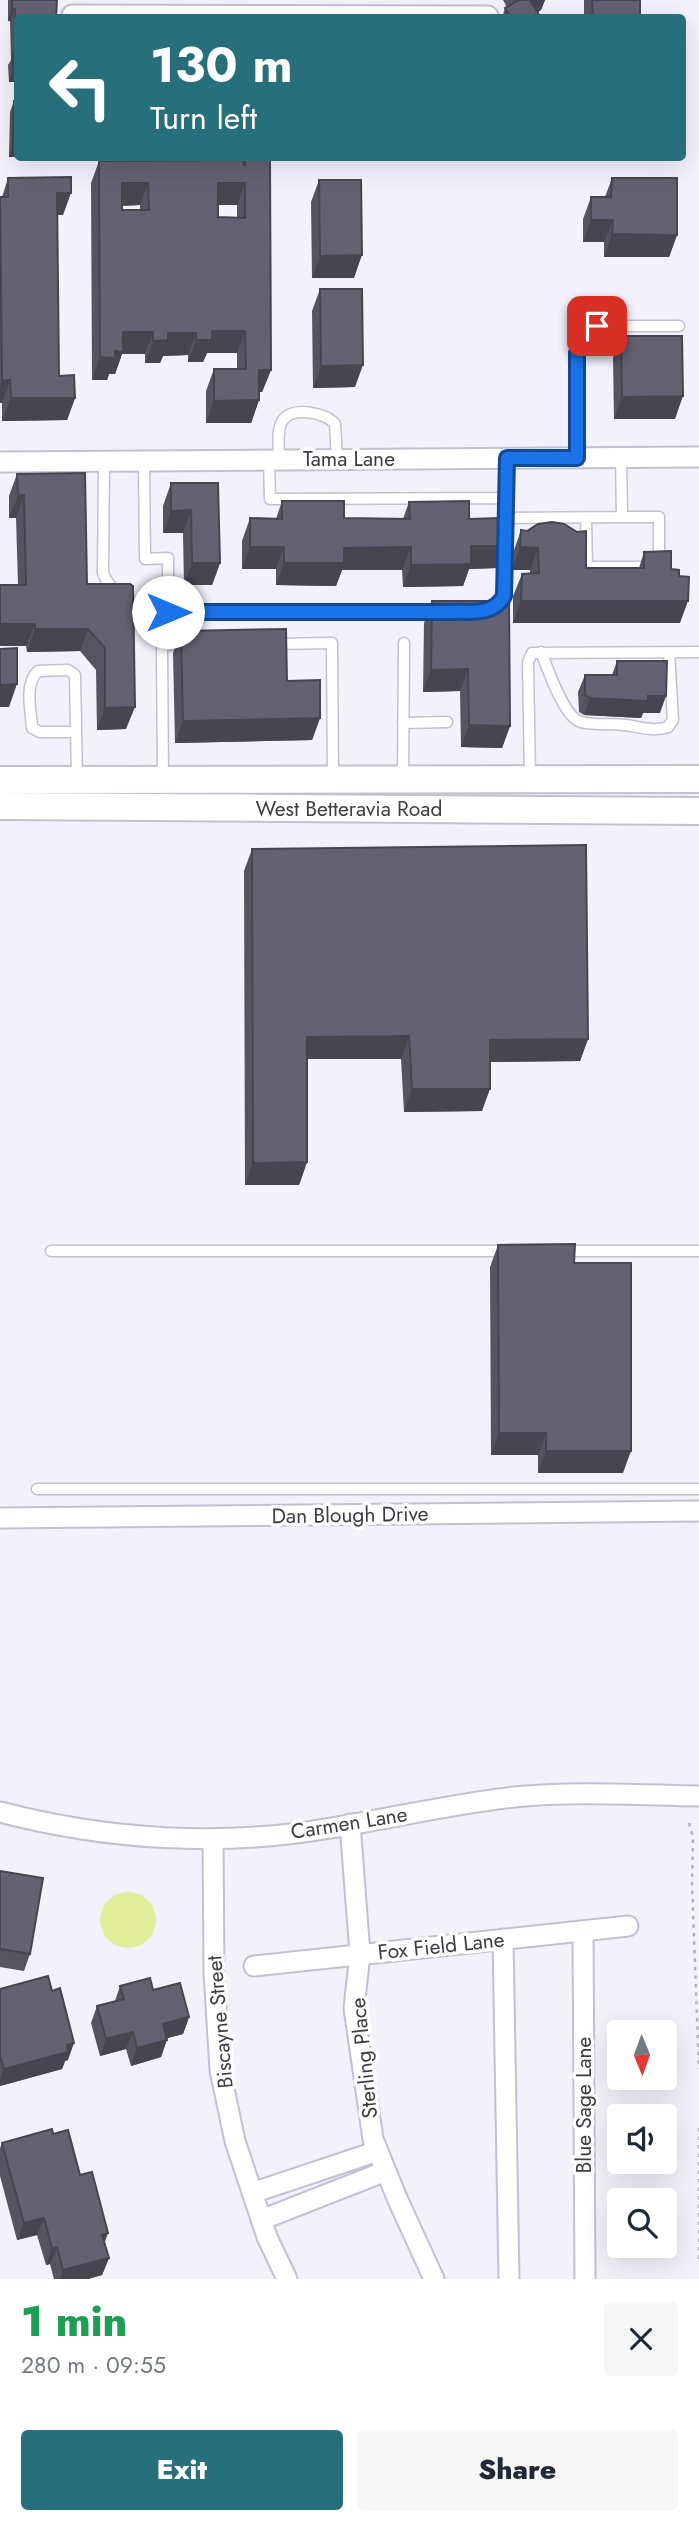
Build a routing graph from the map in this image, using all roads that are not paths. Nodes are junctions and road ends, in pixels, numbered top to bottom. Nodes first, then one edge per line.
1 (176, 7) edge
2 (283, 7) edge
3 (385, 8) edge
4 (72, 11) edge
5 (488, 11) edge
6 (302, 14) edge
7 (327, 14) edge
8 (679, 326) dead end
9 (621, 457) junction
10 (699, 457) edge
11 (507, 458) junction
12 (577, 458) junction
13 (337, 459) junction
14 (274, 460) junction
15 (104, 461) junction
16 (144, 461) junction
17 (0, 462) edge
18 (506, 498) junction
19 (586, 517) junction
20 (622, 517) junction
21 (506, 518) junction
22 (488, 611) edge
23 (168, 612) junction
24 (452, 612) edge
25 (404, 643) dead end
26 (201, 644) edge
27 (267, 644) edge
28 (541, 652) junction
29 (669, 652) junction
30 (699, 652) edge
31 (447, 722) dead end
32 (403, 723) junction
33 (76, 732) junction
34 (333, 779) junction
35 (403, 779) junction
36 (530, 779) junction
37 (699, 779) edge
38 (0, 780) edge
39 (77, 780) junction
40 (163, 780) junction
41 (0, 806) edge
42 (699, 811) edge
43 (51, 1251) dead end
44 (518, 1251) edge
45 (555, 1251) edge
46 (699, 1251) edge
47 (37, 1489) dead end
48 (699, 1489) edge
49 (699, 1511) edge
50 (0, 1518) edge
51 (699, 1796) edge
52 (0, 1812) edge
53 (350, 1825) junction
54 (213, 1839) junction
55 (628, 1926) dead end
56 (583, 1931) junction
57 (503, 1939) junction
58 (360, 1954) junction
59 (254, 1966) dead end
60 (378, 2151) junction
61 (386, 2171) junction
62 (252, 2193) junction
63 (261, 2220) junction
64 (287, 2279) edge
65 (434, 2279) edge
66 (509, 2279) edge
67 (586, 2279) edge

1 - 2 street
1 - 4 street
2 - 6 street
3 - 5 street
3 - 7 street
8 - 12 lane
9 - 10 street, Tama Lane
9 - 12 street, Tama Lane
9 - 20 lane
11 - 12 street, Tama Lane
11 - 13 street, Tama Lane
11 - 18 lane
13 - 14 street, Tama Lane
13 - 14 lane
14 - 16 street, Tama Lane
14 - 18 lane
15 - 16 street, Tama Lane
15 - 17 street, Tama Lane
15 - 23 lane
16 - 23 lane
18 - 21 lane
19 - 20 lane
19 - 20 lane
19 - 21 lane
21 - 22 lane
23 - 24 lane
25 - 32 lane
26 - 40 lane
27 - 34 lane
28 - 29 lane
28 - 29 lane
28 - 36 lane
29 - 30 lane
31 - 32 lane
32 - 35 lane
33 - 33 lane
33 - 39 lane
34 - 35 main road, West Betteravia Road
34 - 40 main road, West Betteravia Road
35 - 36 main road, West Betteravia Road
36 - 37 main road, West Betteravia Road
38 - 39 main road, West Betteravia Road
39 - 40 main road, West Betteravia Road
41 - 42 main road, West Betteravia Road
43 - 44 lane
45 - 46 lane
47 - 48 lane
49 - 50 street, Dan Blough Drive
51 - 53 street, Carmen Lane
52 - 54 street, Carmen Lane
53 - 54 street, Carmen Lane
53 - 58 street, Sterling Place
54 - 62 street, Biscayne Street
55 - 56 street, Fox Field Lane
56 - 57 street, Fox Field Lane
56 - 67 street, Blue Sage Lane
57 - 58 street, Fox Field Lane
57 - 66 street
58 - 59 street, Fox Field Lane
58 - 60 street, Sterling Place
60 - 61 street, Sterling Place
60 - 62 street
61 - 63 street
61 - 65 street, Sterling Place
62 - 63 street, Biscayne Street
63 - 64 street, Biscayne Street

